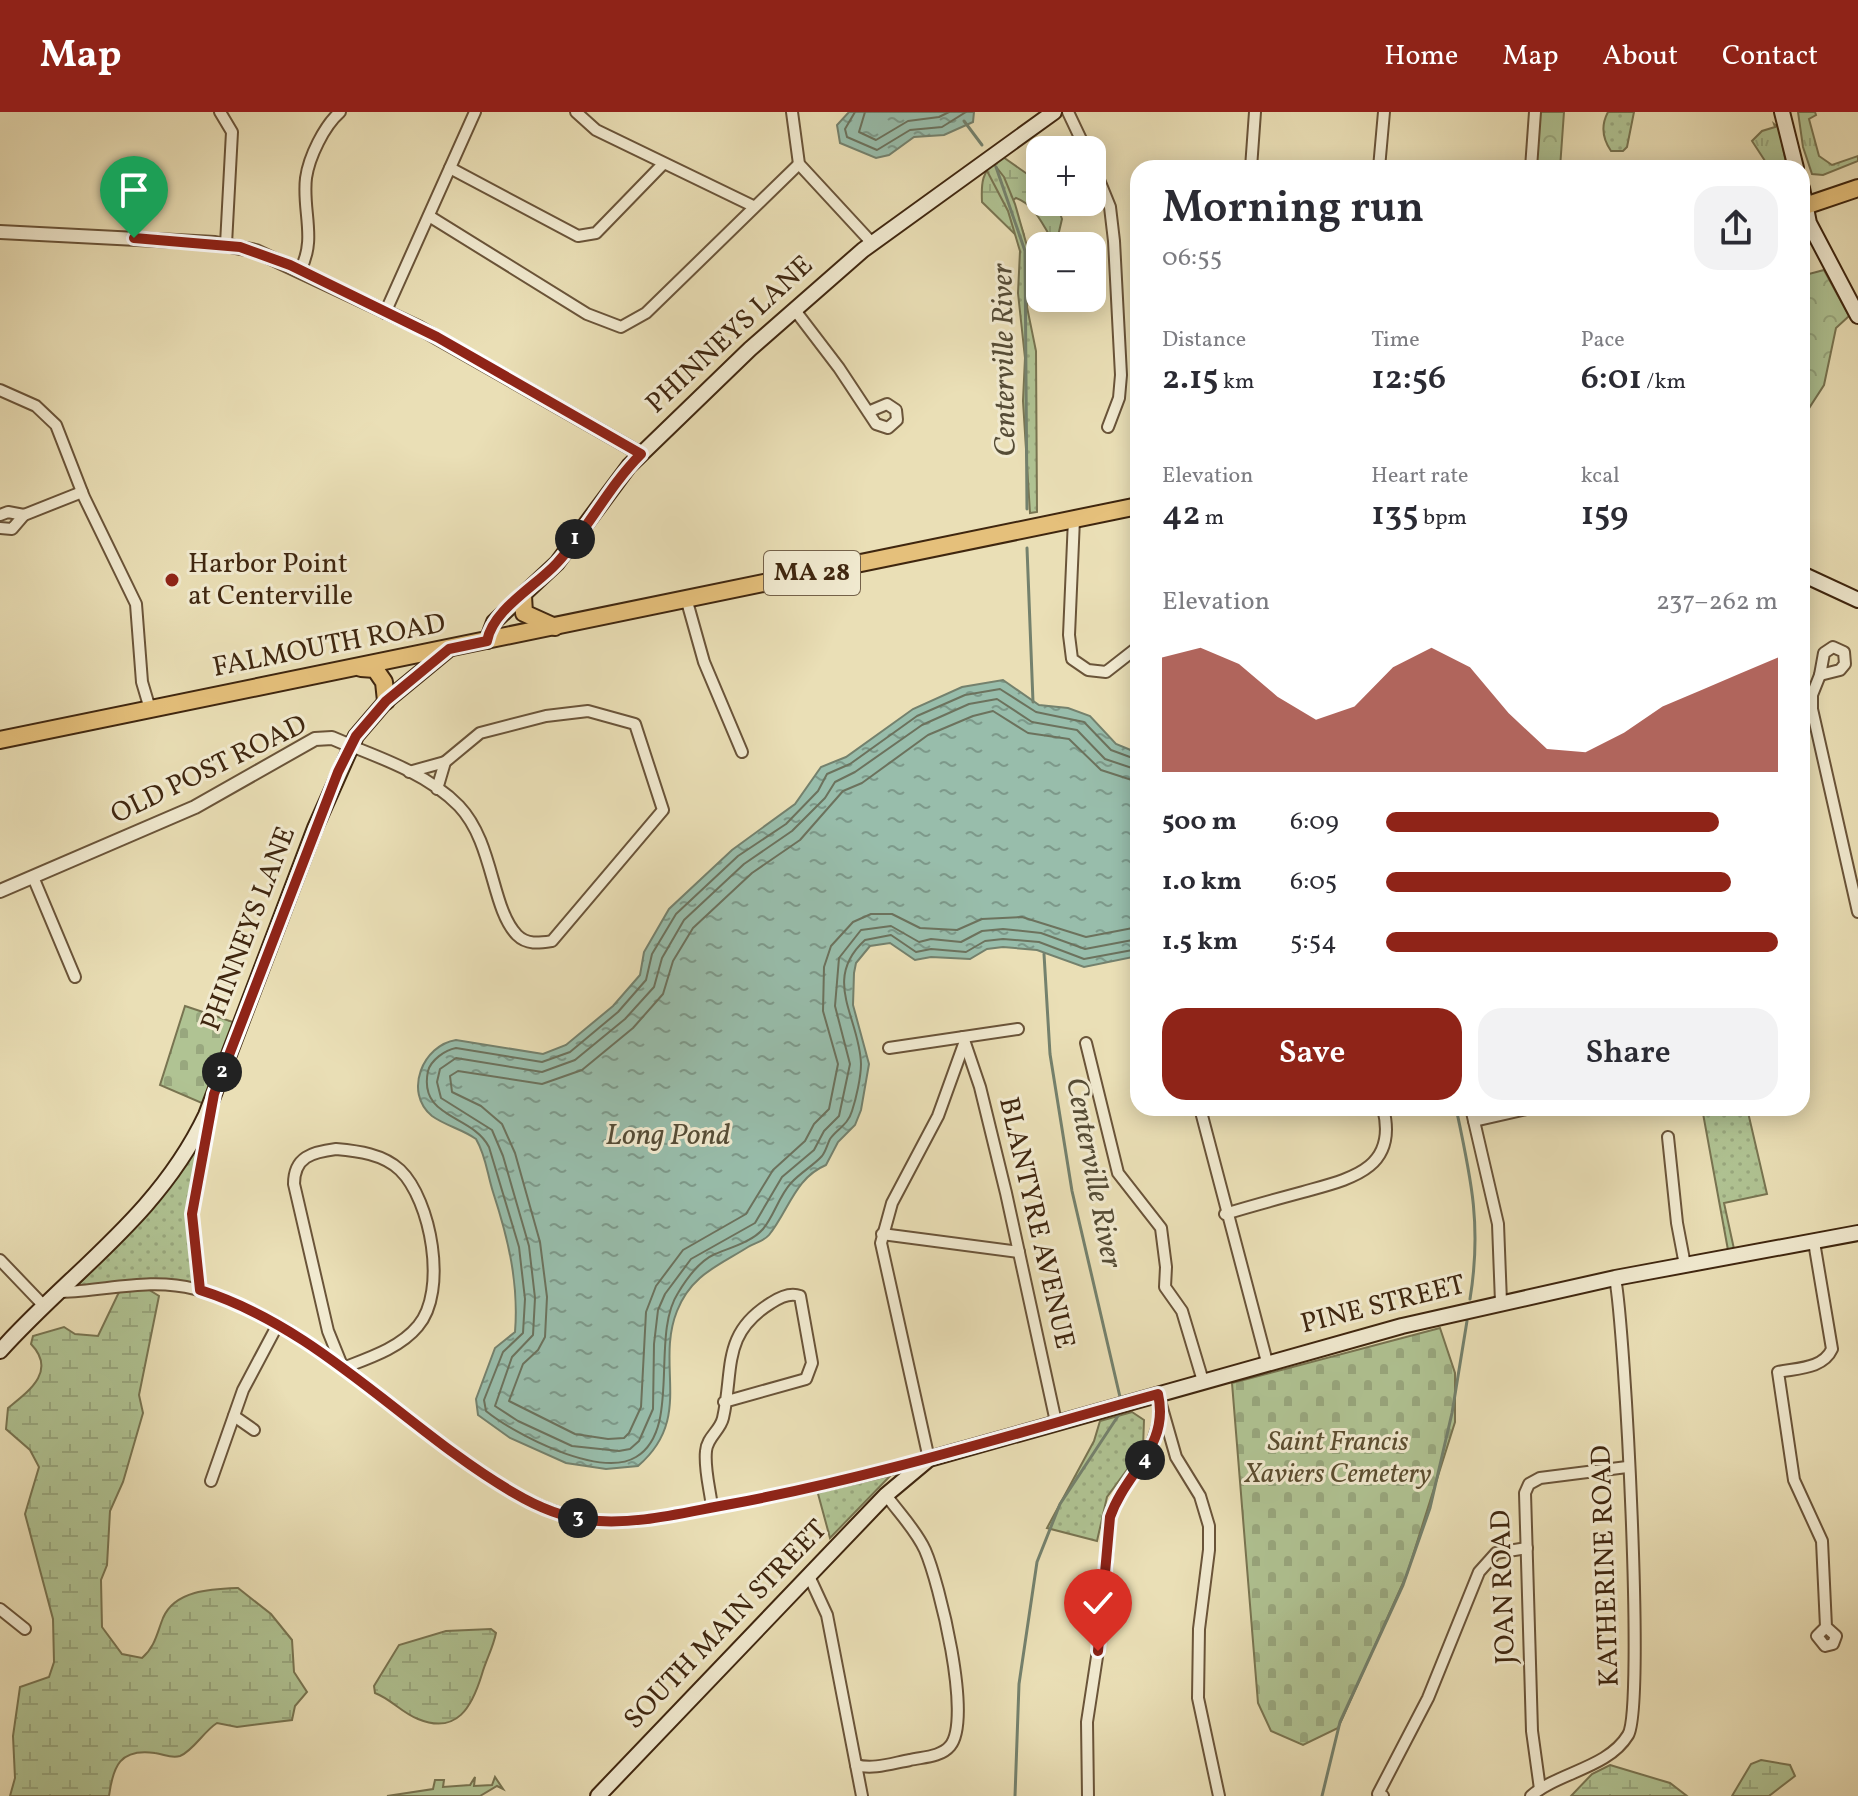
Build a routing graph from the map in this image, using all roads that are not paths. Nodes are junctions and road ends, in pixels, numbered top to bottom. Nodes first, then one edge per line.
1 (220, 112) edge
2 (340, 112) edge
3 (475, 112) edge
4 (576, 112) edge
5 (792, 112) edge
6 (1054, 112) edge
7 (1068, 112) edge
8 (1255, 112) edge
9 (1384, 112) edge
10 (1535, 112) edge
11 (1782, 112) edge
12 (1079, 136) edge
13 (1252, 160) edge
14 (1380, 160) edge
15 (1532, 160) edge
16 (1794, 160) edge
17 (663, 164) junction
18 (799, 164) junction
19 (450, 168) junction
20 (1858, 188) edge
21 (1106, 195) edge
22 (1810, 204) edge
23 (753, 206) junction
24 (429, 216) junction
25 (1810, 223) edge
26 (0, 232) edge
27 (872, 243) junction
28 (226, 244) junction
29 (300, 270) junction
30 (794, 309) junction
31 (385, 313) junction
32 (1858, 316) edge
33 (0, 390) edge
34 (868, 412) dead end
35 (1108, 427) dead end
36 (641, 454) junction
37 (82, 492) junction
38 (1130, 508) edge
39 (0, 515) edge
40 (24, 515) junction
41 (1074, 519) junction
42 (0, 528) edge
43 (1810, 578) edge
44 (523, 596) junction
45 (686, 598) junction
46 (1858, 600) edge
47 (556, 627) junction
48 (487, 641) junction
49 (449, 649) junction
50 (1130, 653) edge
51 (352, 668) junction
52 (1820, 675) dead end
53 (386, 701) junction
54 (150, 709) junction
55 (0, 740) edge
56 (351, 746) junction
57 (742, 752) dead end
58 (445, 762) junction
59 (409, 772) junction
60 (437, 789) junction
61 (33, 877) junction
62 (0, 891) edge
63 (1858, 912) edge
64 (75, 977) dead end
65 (1018, 1029) dead end
66 (964, 1040) junction
67 (1086, 1043) dead end
68 (889, 1048) dead end
69 (214, 1094) junction
70 (1202, 1116) edge
71 (1384, 1116) edge
72 (1473, 1116) edge
73 (1496, 1116) edge
74 (1474, 1121) junction
75 (1668, 1137) dead end
76 (1225, 1214) junction
77 (1858, 1233) edge
78 (882, 1234) junction
79 (1814, 1242) junction
80 (1019, 1252) junction
81 (0, 1260) edge
82 (1685, 1265) junction
83 (1615, 1278) junction
84 (200, 1290) junction
85 (62, 1292) junction
86 (1501, 1302) junction
87 (45, 1307) junction
88 (277, 1326) junction
89 (0, 1351) edge
90 (1267, 1362) junction
91 (343, 1368) junction
92 (1203, 1381) junction
93 (1158, 1394) junction
94 (724, 1402) junction
95 (1162, 1413) junction
96 (234, 1416) junction
97 (1056, 1422) junction
98 (254, 1430) dead end
99 (929, 1459) junction
100 (1627, 1467) junction
101 (211, 1481) dead end
102 (886, 1495) junction
103 (712, 1507) junction
104 (1527, 1548) junction
105 (809, 1576) junction
106 (0, 1609) edge
107 (1826, 1627) dead end
108 (25, 1629) dead end
109 (856, 1765) junction
110 (1536, 1792) edge
111 (1380, 1795) edge
112 (598, 1796) edge
113 (862, 1796) edge
114 (1088, 1796) edge
115 (1219, 1796) edge

1 - 28 street
2 - 29 street
3 - 19 street
4 - 17 street
5 - 18 street
6 - 27 main road, PHINNEYS LANE
7 - 12 street
8 - 13 street
9 - 14 street
10 - 15 street
11 - 16 main road
17 - 19 street
17 - 23 street
18 - 23 street
18 - 27 street
19 - 24 street
20 - 22 main road
21 - 35 street
23 - 24 street
24 - 31 street
25 - 32 main road
26 - 28 street
27 - 30 main road, PHINNEYS LANE
28 - 29 street
29 - 31 street
30 - 34 street
30 - 36 main road, PHINNEYS LANE
31 - 36 street
33 - 37 street
36 - 44 main road, PHINNEYS LANE
37 - 40 street
37 - 54 street
38 - 41 main road, FALMOUTH ROAD / MA 28
39 - 40 street
40 - 42 street
41 - 45 main road, FALMOUTH ROAD / MA 28
41 - 50 street
43 - 46 main road
44 - 47 main road
44 - 48 main road, PHINNEYS LANE
45 - 47 main road, FALMOUTH ROAD / MA 28
45 - 57 street
47 - 48 main road, FALMOUTH ROAD / MA 28
48 - 49 main road, FALMOUTH ROAD / MA 28
49 - 51 main road, FALMOUTH ROAD / MA 28
49 - 53 main road, PHINNEYS LANE
51 - 53 main road
51 - 54 main road, FALMOUTH ROAD / MA 28
52 - 63 street
53 - 56 main road, PHINNEYS LANE
54 - 55 main road, FALMOUTH ROAD / MA 28
56 - 59 street
56 - 61 street, OLD POST ROAD
56 - 69 main road, PHINNEYS LANE
58 - 59 street
58 - 60 street
58 - 60 street
59 - 60 street
61 - 62 street, OLD POST ROAD
61 - 64 street
65 - 66 street
66 - 68 street
66 - 78 street
66 - 80 street, BLANTYRE AVENUE
67 - 92 street
69 - 84 street
69 - 85 main road, PHINNEYS LANE
70 - 76 street
71 - 76 street
72 - 74 street
73 - 74 street
74 - 86 street
75 - 82 street
76 - 90 street
77 - 79 main road, PINE STREET
78 - 80 street
78 - 99 street
79 - 82 main road, PINE STREET
79 - 107 street
80 - 97 street, BLANTYRE AVENUE
81 - 87 street
82 - 83 main road, PINE STREET
83 - 86 main road, PINE STREET
83 - 100 street, KATHERINE ROAD
84 - 85 street
84 - 88 street
85 - 87 main road, PHINNEYS LANE
86 - 90 main road, PINE STREET
87 - 89 main road, PHINNEYS LANE
88 - 91 street
88 - 96 street
90 - 92 main road, PINE STREET
91 - 91 street
91 - 103 street
92 - 93 main road, PINE STREET
93 - 95 street
93 - 97 main road, PINE STREET
94 - 94 street
94 - 103 street
95 - 114 street
95 - 115 street
96 - 98 street
96 - 101 street
97 - 99 main road, PINE STREET
99 - 102 main road, SOUTH MAIN STREET
99 - 103 street
100 - 104 street, JOAN ROAD
100 - 110 street, KATHERINE ROAD
102 - 105 main road, SOUTH MAIN STREET
102 - 109 street
104 - 110 street, JOAN ROAD
104 - 111 street
105 - 109 street
105 - 112 main road, SOUTH MAIN STREET
106 - 108 street
109 - 113 street

